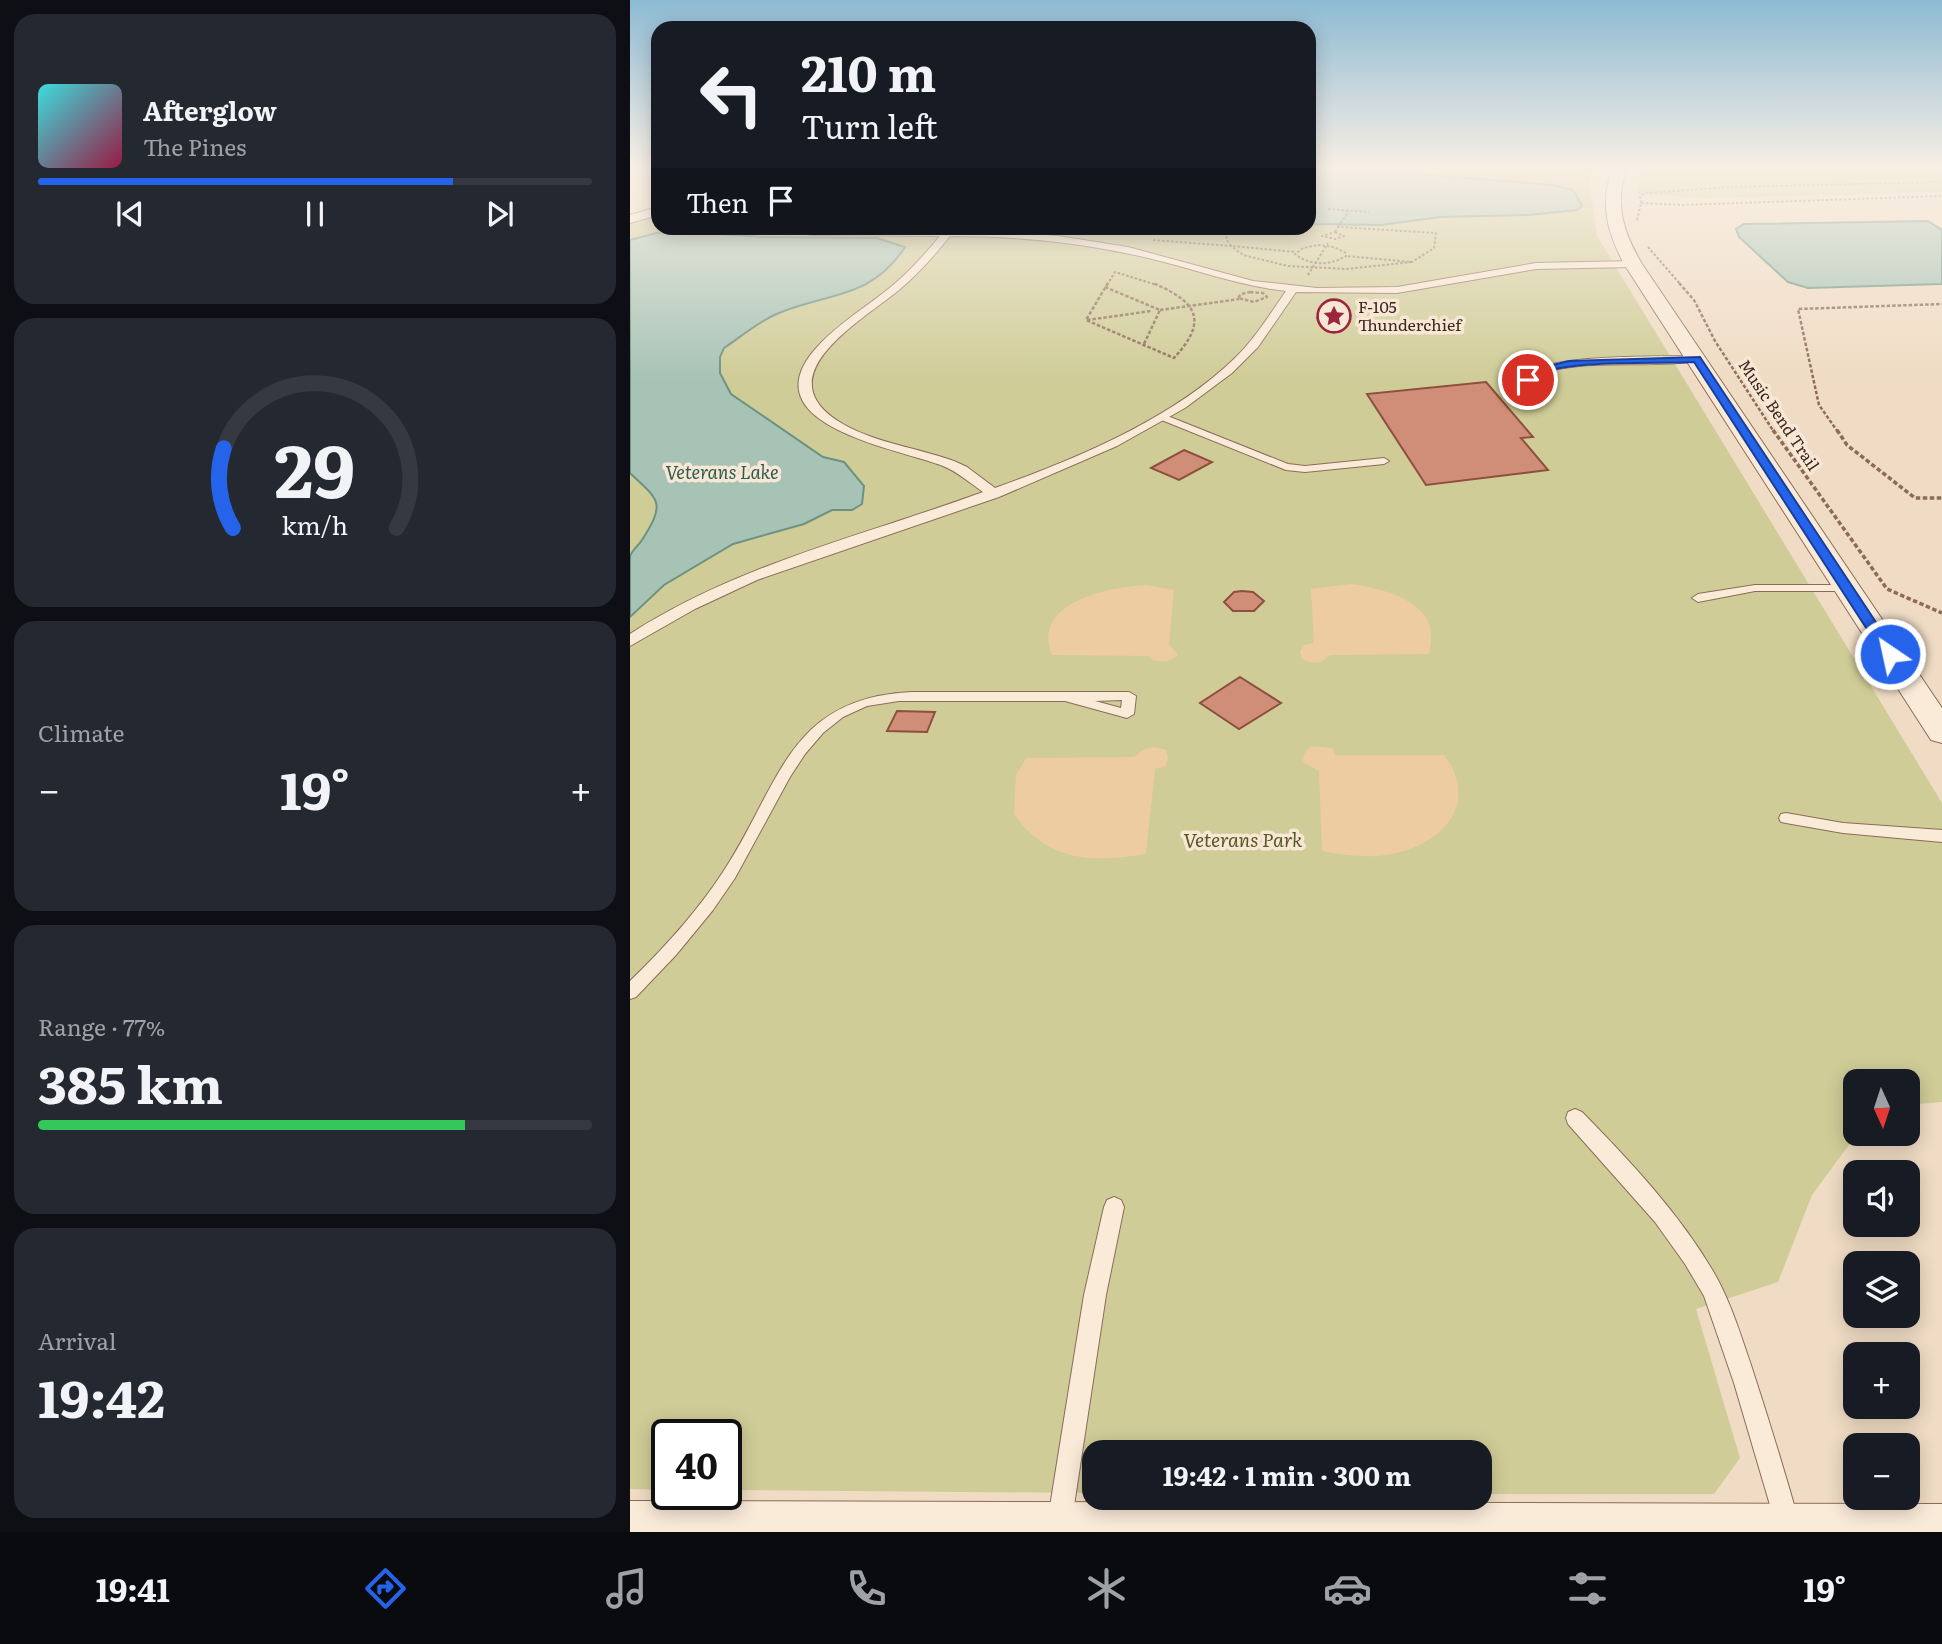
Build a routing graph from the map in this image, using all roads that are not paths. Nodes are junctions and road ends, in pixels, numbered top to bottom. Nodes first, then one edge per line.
1 (942, 238) edge
2 (1051, 238) edge
3 (1619, 238) edge
4 (1633, 264) junction
5 (1293, 289) junction
6 (1696, 359) junction
7 (1530, 383) dead end
8 (1162, 417) junction
9 (1384, 461) dead end
10 (994, 494) junction
11 (1847, 588) junction
12 (1698, 598) dead end
13 (630, 641) edge
14 (1066, 697) dead end
15 (1942, 732) edge
16 (1786, 818) dead end
17 (1942, 836) edge
18 (630, 992) edge
19 (1575, 1118) dead end
20 (1114, 1207) dead end
21 (630, 1524) edge
22 (1788, 1526) junction
23 (1059, 1527) junction
24 (1942, 1527) edge

1 - 10 street
2 - 5 street
3 - 4 street
4 - 5 street
4 - 6 street
5 - 8 street
6 - 7 lane
6 - 11 street
8 - 9 lane
8 - 10 street
10 - 13 street
11 - 12 lane
11 - 15 street
14 - 18 lane
16 - 17 lane
19 - 22 lane
20 - 23 lane
21 - 23 street
22 - 23 street
22 - 24 street

